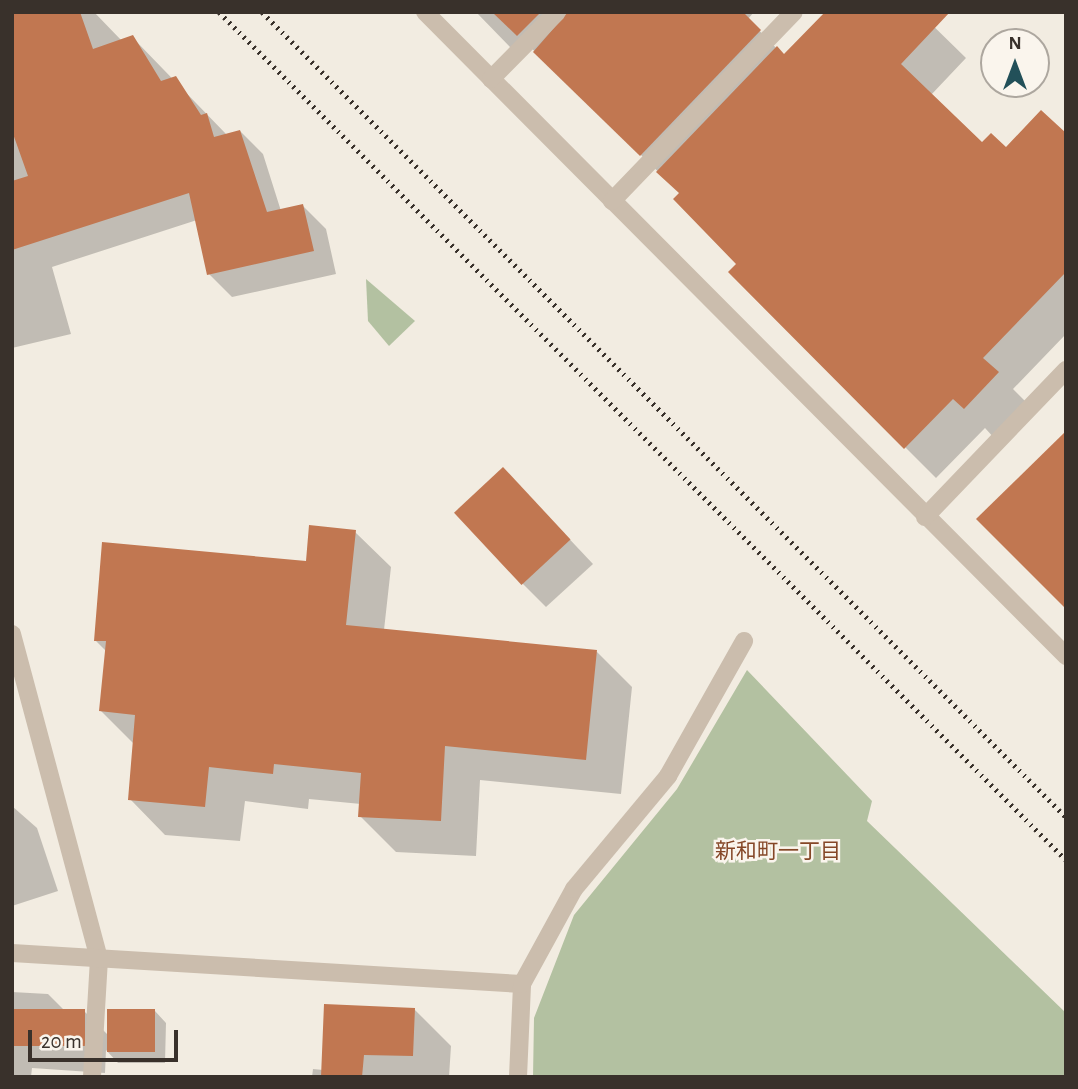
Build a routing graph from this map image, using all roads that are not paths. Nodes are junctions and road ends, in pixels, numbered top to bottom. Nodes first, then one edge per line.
1 (425, 12) edge
2 (557, 12) edge
3 (794, 12) edge
4 (491, 79) junction
5 (612, 201) junction
6 (1066, 370) edge
7 (925, 517) junction
8 (12, 634) edge
9 (744, 641) dead end
10 (1066, 656) edge
11 (12, 953) edge
12 (99, 959) junction
13 (522, 984) junction
14 (92, 1077) edge
15 (519, 1077) edge

1 - 4 street
2 - 4 street
3 - 5 street
4 - 5 street
5 - 7 street
6 - 7 street
7 - 10 street
8 - 12 street
9 - 13 street
11 - 12 street
12 - 13 street
12 - 14 street
13 - 15 street

